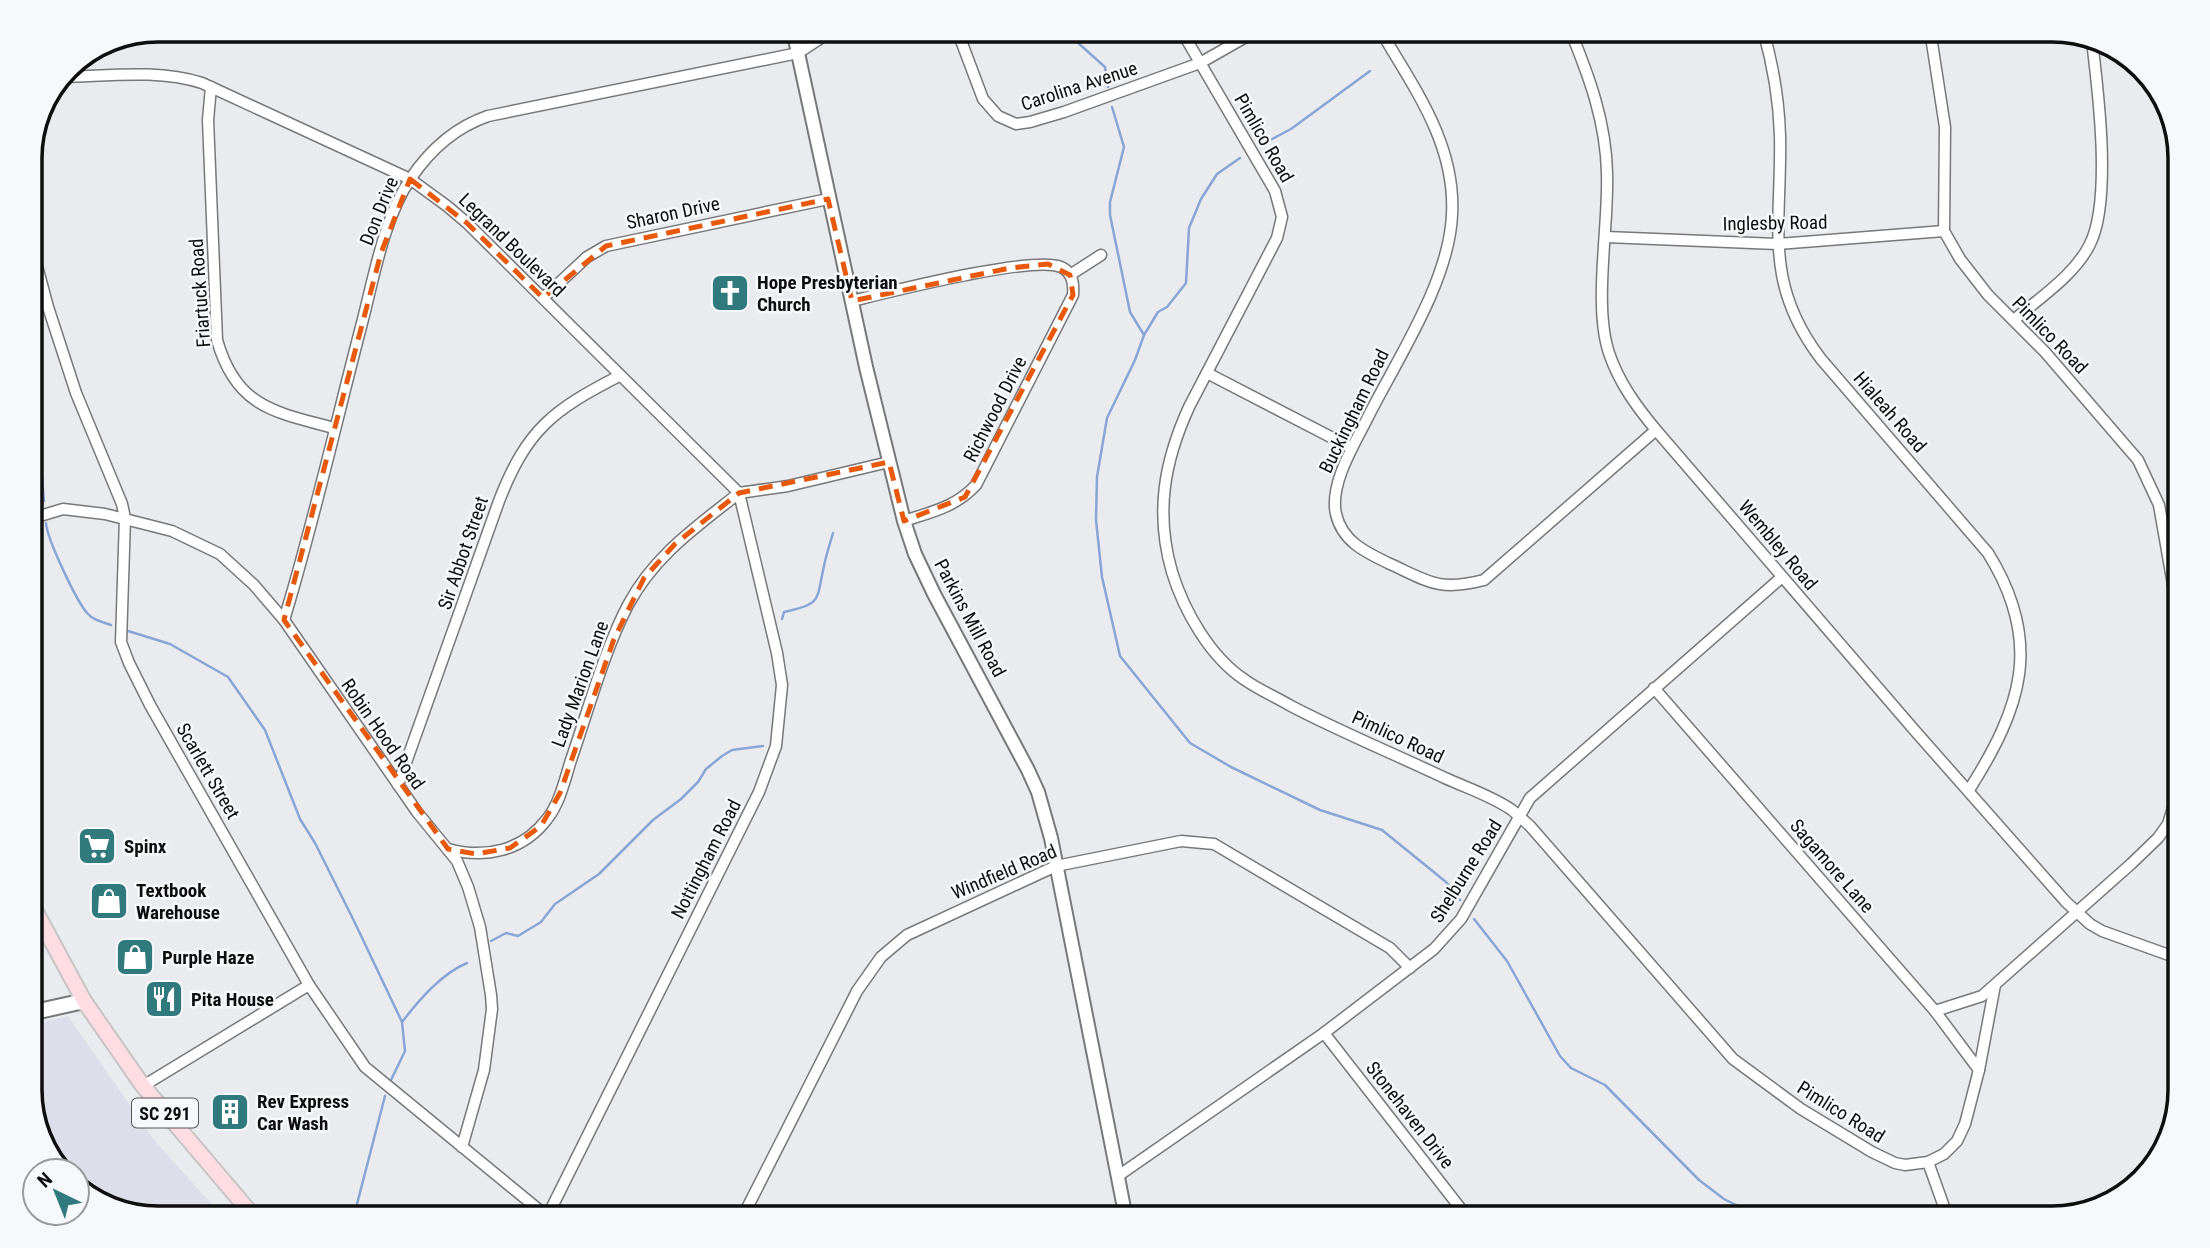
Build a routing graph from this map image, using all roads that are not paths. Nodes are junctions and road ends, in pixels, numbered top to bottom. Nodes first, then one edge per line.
1 (796, 42) edge
2 (815, 42) edge
3 (962, 42) edge
4 (1188, 42) edge
5 (1237, 42) edge
6 (1387, 42) edge
7 (1575, 42) edge
8 (1766, 42) edge
9 (1932, 42) edge
10 (2093, 50) edge
11 (798, 53) junction
12 (1200, 63) junction
13 (77, 77) edge
14 (211, 87) junction
15 (410, 179) junction
16 (828, 199) junction
17 (1944, 231) junction
18 (1606, 237) junction
19 (1777, 244) junction
20 (1101, 255) dead end
21 (1070, 275) junction
22 (42, 285) edge
23 (543, 298) junction
24 (852, 301) junction
25 (2014, 320) junction
26 (1207, 373) junction
27 (619, 376) junction
28 (334, 428) junction
29 (1656, 430) junction
30 (1352, 448) junction
31 (889, 462) junction
32 (739, 493) junction
33 (42, 515) edge
34 (125, 518) junction
35 (904, 520) junction
36 (2168, 556) edge
37 (1782, 577) junction
38 (284, 620) junction
39 (1654, 688) junction
40 (398, 785) junction
41 (1969, 790) junction
42 (1520, 817) junction
43 (2168, 824) edge
44 (448, 849) junction
45 (1056, 866) junction
46 (2076, 911) junction
47 (42, 923) edge
48 (2168, 955) edge
49 (1410, 968) junction
50 (309, 985) junction
51 (1995, 985) junction
52 (84, 1001) junction
53 (42, 1010) edge
54 (1935, 1011) junction
55 (1324, 1033) junction
56 (1979, 1070) junction
57 (143, 1086) junction
58 (462, 1147) junction
59 (1928, 1162) junction
60 (1118, 1176) junction
61 (244, 1206) edge
62 (534, 1206) edge
63 (553, 1206) edge
64 (748, 1206) edge
65 (1124, 1206) edge
66 (1459, 1206) edge
67 (1944, 1206) edge

1 - 11 street, Parkins Mill Road
2 - 11 street, Don Drive
3 - 12 street, Carolina Avenue
4 - 12 street, Pimlico Road
5 - 12 street, Carolina Avenue
6 - 30 street, Buckingham Road
7 - 18 street, Wembley Road
8 - 19 street, Hialeah Road
9 - 17 street
10 - 25 street
11 - 15 street, Don Drive
11 - 16 street, Parkins Mill Road
12 - 26 street, Pimlico Road
13 - 14 street, Legrand Boulevard
14 - 15 street, Legrand Boulevard
14 - 28 street, Friartuck Road
15 - 23 street, Legrand Boulevard
15 - 28 street, Don Drive
16 - 23 street, Sharon Drive
16 - 24 street, Parkins Mill Road
17 - 19 street, Inglesby Road
17 - 25 street, Pimlico Road
18 - 19 street, Inglesby Road
18 - 29 street, Wembley Road
19 - 41 street, Hialeah Road
20 - 21 street
21 - 24 street
21 - 35 street, Richwood Drive
22 - 34 street, Scarlett Street
23 - 27 street, Legrand Boulevard
24 - 31 street, Parkins Mill Road
25 - 36 street, Pimlico Road
26 - 30 street
26 - 42 street, Pimlico Road
27 - 32 street, Legrand Boulevard
27 - 40 street, Sir Abbot Street
28 - 38 street, Don Drive
29 - 30 street, Buckingham Road
29 - 37 street, Wembley Road
31 - 32 street
31 - 35 street, Parkins Mill Road
32 - 44 street, Lady Marion Lane
32 - 63 street, Nottingham Road
33 - 34 street, Robin Hood Road
34 - 38 street, Robin Hood Road
34 - 50 street, Scarlett Street
35 - 45 street, Parkins Mill Road
37 - 39 street, Shelburne Road
37 - 41 street, Wembley Road
38 - 40 street, Robin Hood Road
39 - 42 street, Shelburne Road
39 - 54 street, Sagamore Lane
40 - 44 street, Robin Hood Road
41 - 46 street, Wembley Road
42 - 49 street, Shelburne Road
42 - 59 street, Pimlico Road
43 - 46 street
44 - 58 street, Robin Hood Road
45 - 49 street, Windfield Road
45 - 60 street, Parkins Mill Road
45 - 64 street, Windfield Road
46 - 48 street, Wembley Road
46 - 51 street
47 - 52 main road, SC 291
49 - 55 street, Shelburne Road
50 - 57 street
50 - 58 street, Scarlett Street
51 - 54 street
51 - 56 street
52 - 53 main road
52 - 57 main road, SC 291
54 - 56 street, Sagamore Lane
55 - 60 street, Shelburne Road
55 - 66 street, Stonehaven Drive
56 - 59 street
57 - 61 main road, SC 291
58 - 62 street, Scarlett Street
59 - 67 street
60 - 65 street, Parkins Mill Road

